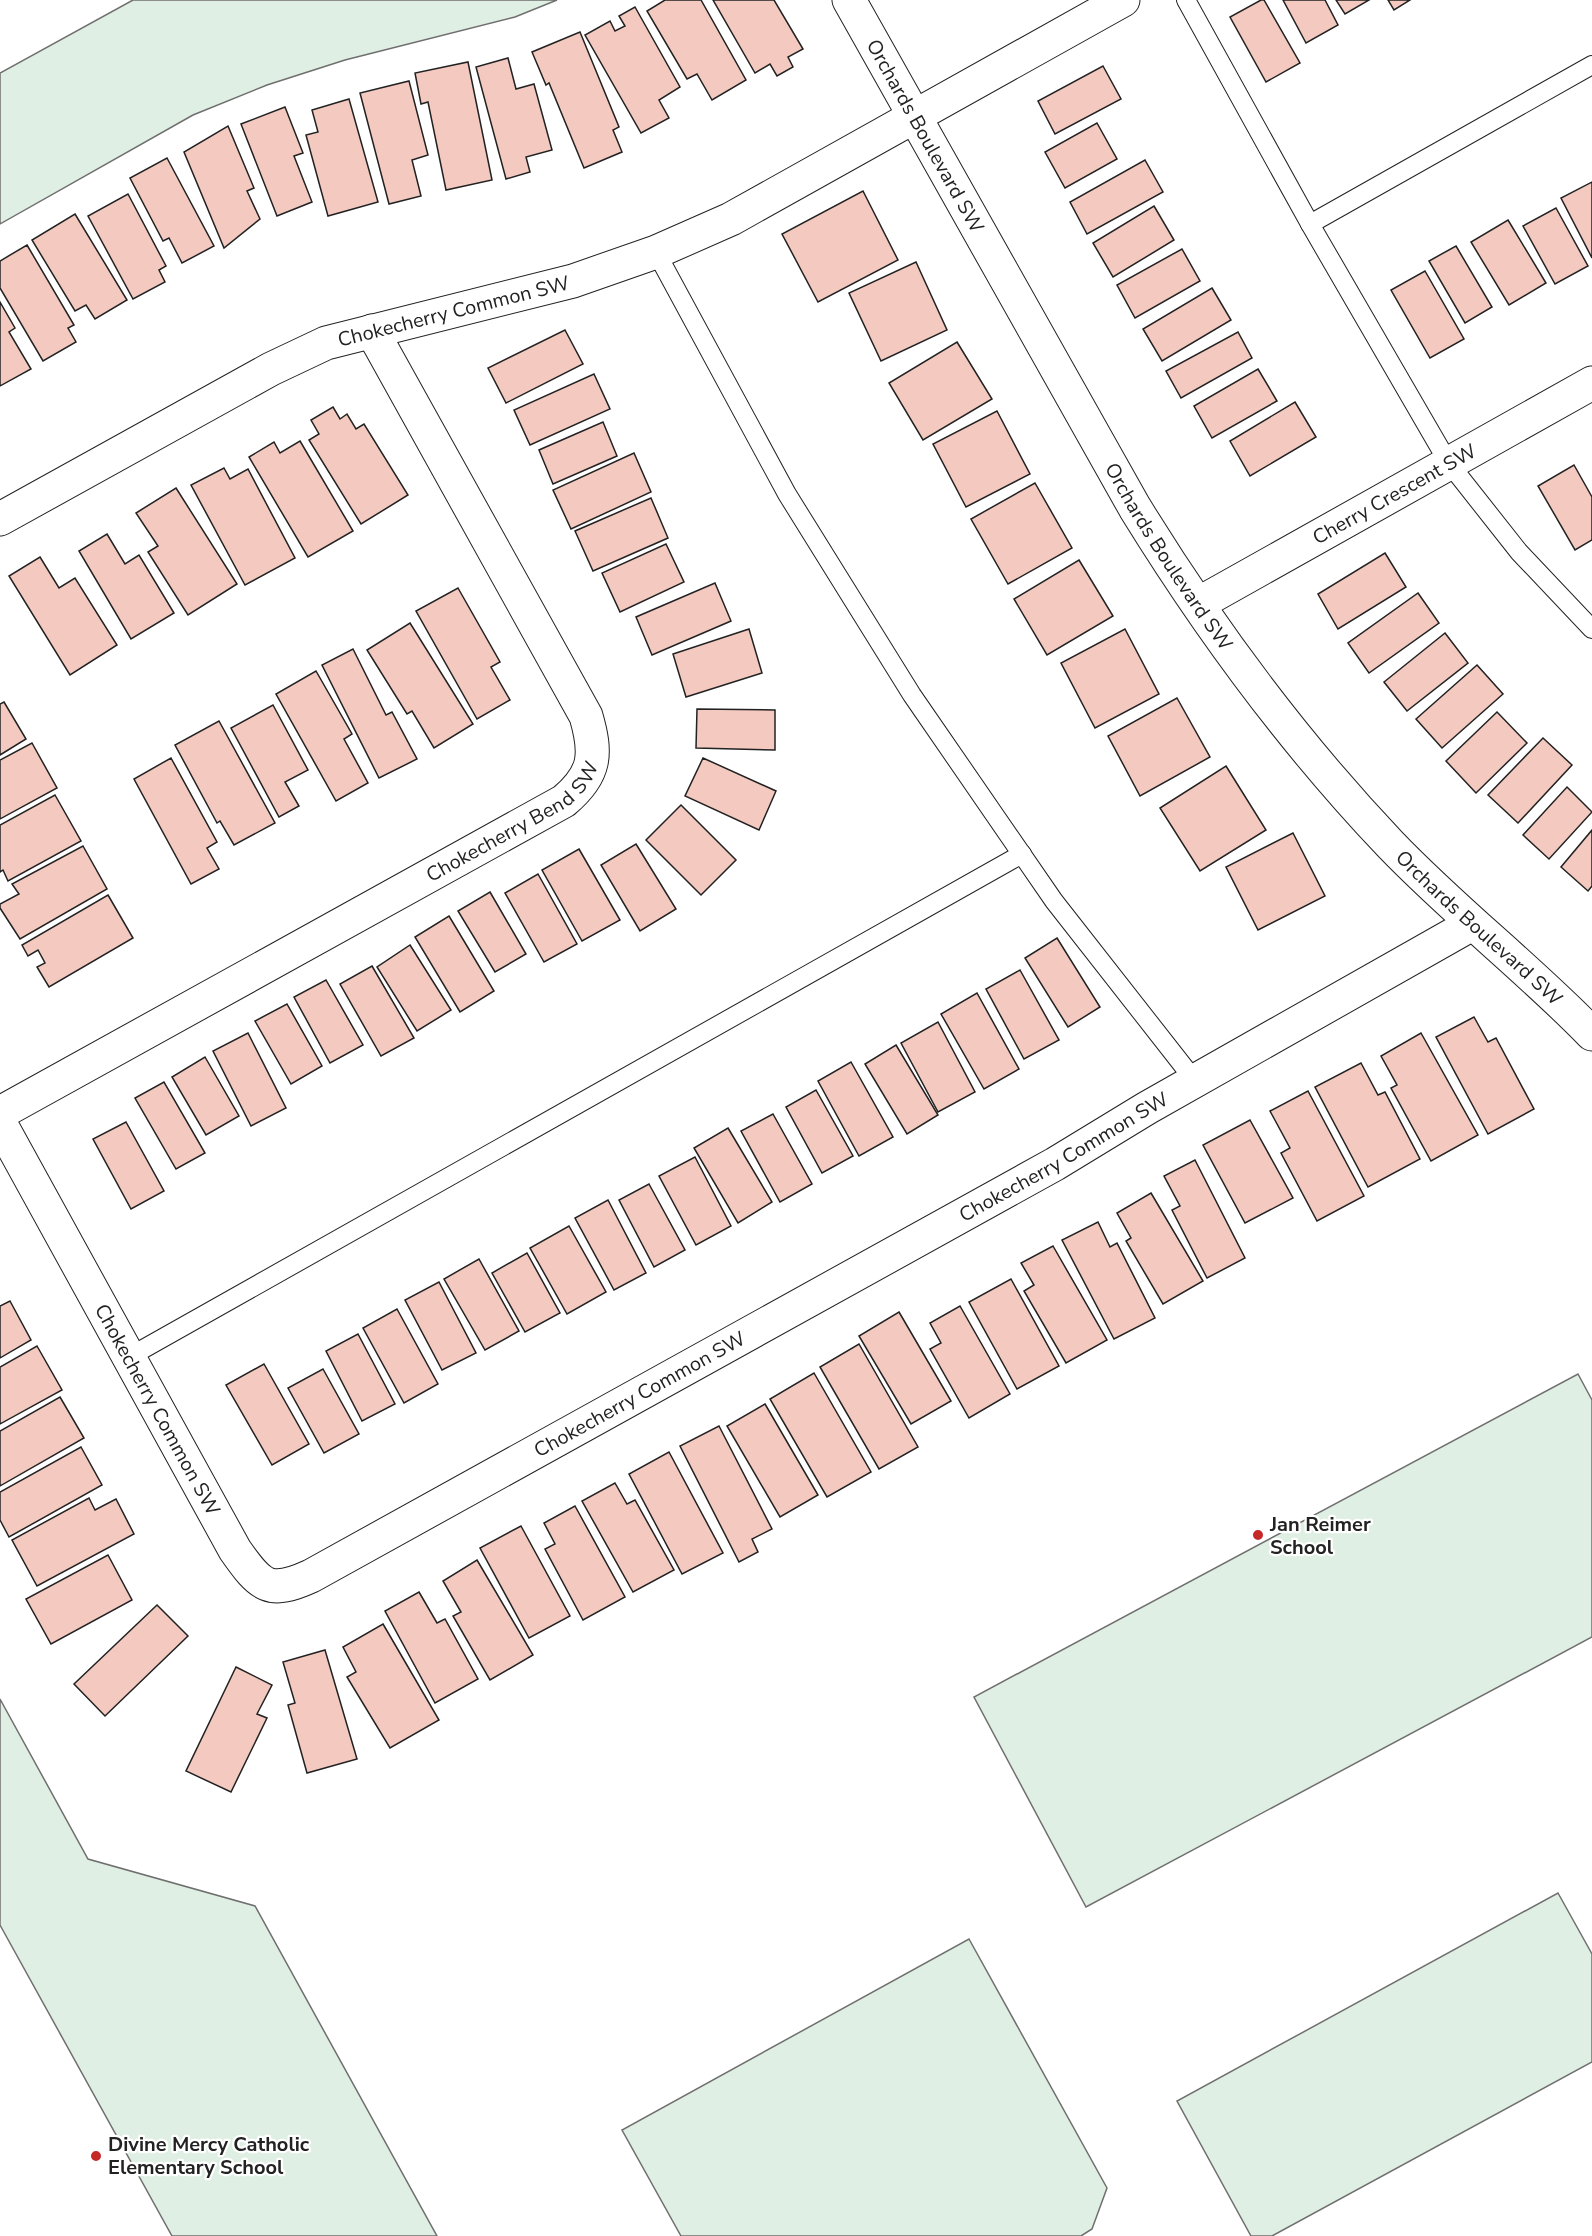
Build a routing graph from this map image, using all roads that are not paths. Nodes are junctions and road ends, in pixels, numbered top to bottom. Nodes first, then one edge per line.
1 (849, 0) edge
2 (1123, 0) edge
3 (1186, 0) edge
4 (1592, 65) edge
5 (914, 117) junction
6 (1310, 224) junction
7 (656, 252) junction
8 (372, 331) junction
9 (1592, 383) edge
10 (1448, 462) junction
11 (0, 519) edge
12 (1198, 604) junction
13 (1592, 629) edge
14 (1022, 854) junction
15 (1472, 924) junction
16 (1592, 1034) edge
17 (1196, 1081) junction
18 (0, 1113) edge
19 (0, 1123) edge
20 (129, 1358) junction

1 - 5 street, Orchards Boulevard SW
2 - 5 street
3 - 6 lane
4 - 6 lane
5 - 7 street, Chokecherry Common SW
5 - 12 street, Orchards Boulevard SW
6 - 10 lane
7 - 8 street, Chokecherry Common SW
7 - 14 lane
8 - 11 street, Chokecherry Common SW
8 - 18 street, Chokecherry Bend SW
9 - 10 street, Cherry Crescent SW
10 - 12 street, Cherry Crescent SW
10 - 13 lane
12 - 15 street, Orchards Boulevard SW
14 - 17 lane
14 - 20 lane
15 - 16 street, Orchards Boulevard SW
15 - 17 street, Chokecherry Common SW
17 - 20 street, Chokecherry Common SW
19 - 20 street, Chokecherry Common SW

